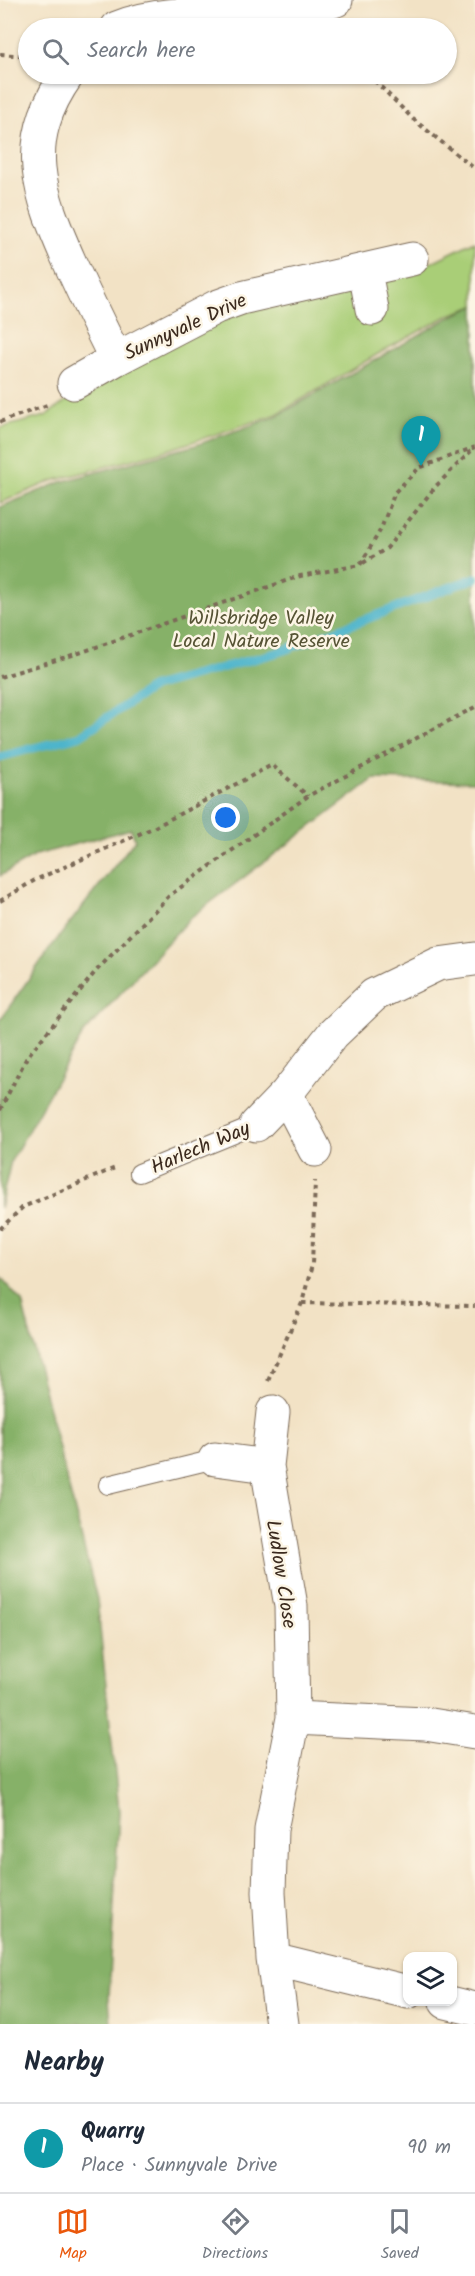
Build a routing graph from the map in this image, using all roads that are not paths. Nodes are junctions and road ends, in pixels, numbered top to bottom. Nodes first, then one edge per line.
1 (336, 0) edge
2 (152, 18) edge
3 (60, 84) edge
4 (412, 260) dead end
5 (365, 271) junction
6 (372, 309) dead end
7 (116, 358) junction
8 (74, 383) road end
9 (475, 959) edge
10 (286, 1094) junction
11 (256, 1125) joint
12 (310, 1141) road end
13 (139, 1173) road end
14 (270, 1398) road end
15 (215, 1460) joint
16 (267, 1466) junction
17 (108, 1485) dead end
18 (293, 1718) junction
19 (475, 1732) edge
20 (273, 1959) junction
21 (403, 1991) edge
22 (457, 2004) edge
23 (475, 2008) edge
24 (282, 2024) edge

1 - 2 street
3 - 7 street, Sunnyvale Drive
4 - 5 street, Sunnyvale Drive
5 - 6 street
5 - 7 street, Sunnyvale Drive
7 - 8 street
9 - 10 street, Harlech Way
10 - 11 street, Harlech Way
10 - 12 street
11 - 13 lane, Harlech Way
14 - 16 street, Ludlow Close
15 - 16 street
15 - 17 lane
16 - 18 street, Ludlow Close
18 - 19 street
18 - 20 street, Ludlow Close
20 - 21 street
20 - 24 street, Ludlow Close
22 - 23 street

